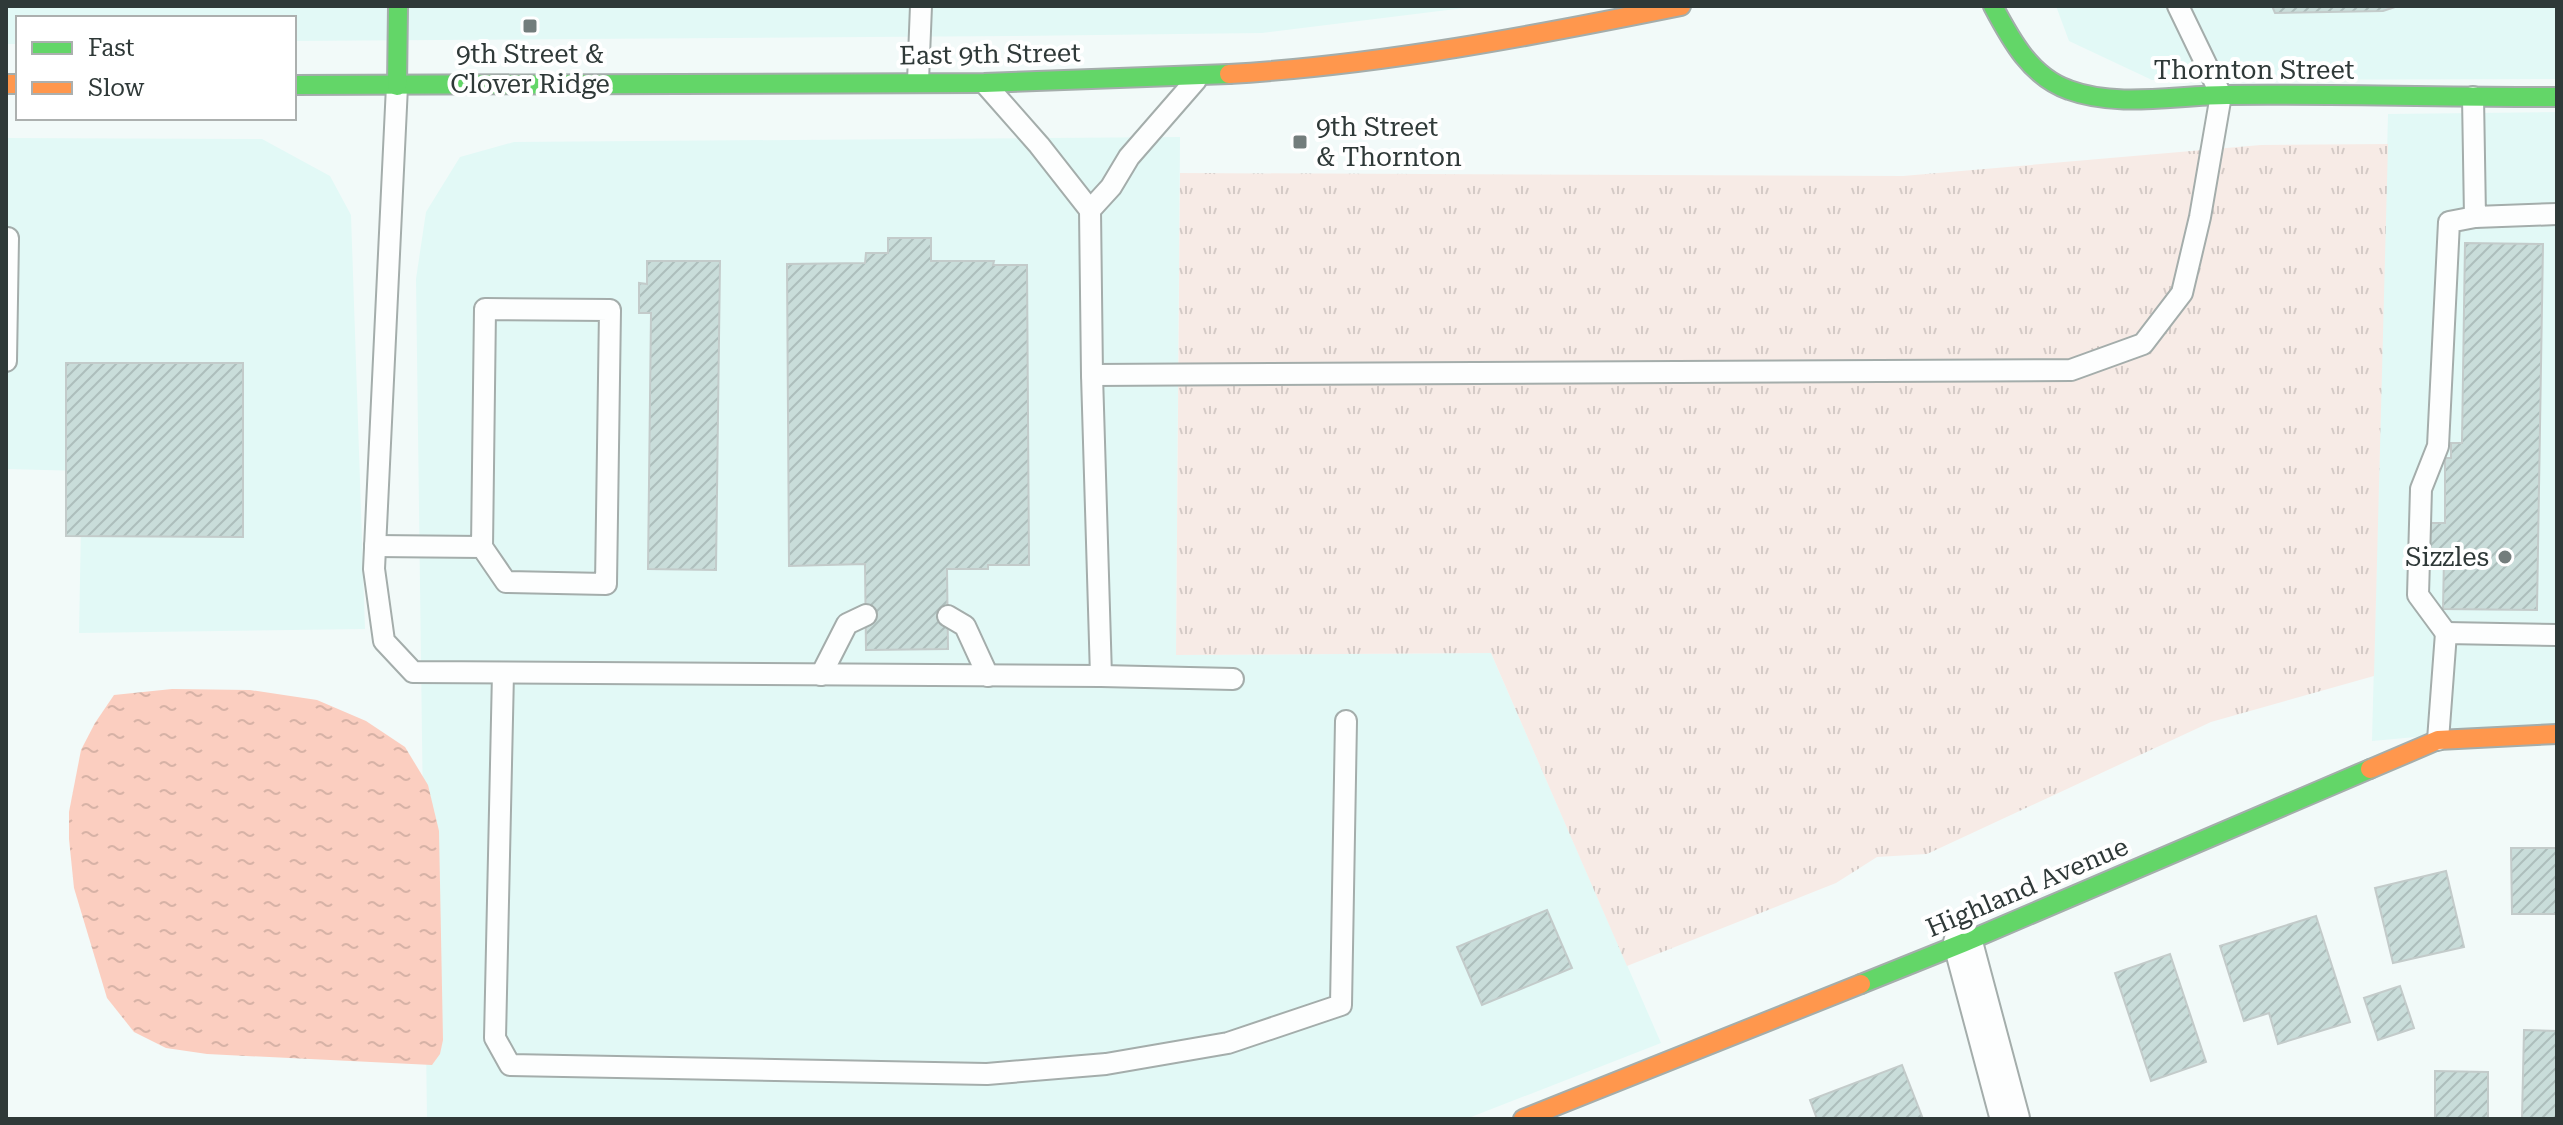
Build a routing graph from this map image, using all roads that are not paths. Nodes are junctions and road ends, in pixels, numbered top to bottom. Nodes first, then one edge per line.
1 (398, 6) edge
2 (921, 6) edge
3 (1681, 6) edge
4 (1993, 6) edge
5 (2178, 6) edge
6 (1199, 76) junction
7 (918, 81) junction
8 (984, 83) junction
9 (296, 85) edge
10 (397, 86) junction
11 (2221, 95) junction
12 (2473, 97) junction
13 (2557, 97) edge
14 (1090, 210) junction
15 (2557, 214) edge
16 (2475, 217) junction
17 (6, 238) edge
18 (6, 361) edge
19 (1092, 375) junction
20 (375, 546) junction
21 (482, 547) junction
22 (866, 615) dead end
23 (948, 616) dead end
24 (2446, 633) junction
25 (2557, 635) edge
26 (503, 673) junction
27 (821, 675) junction
28 (988, 676) junction
29 (1101, 676) junction
30 (1233, 679) dead end
31 (1346, 721) dead end
32 (2557, 734) edge
33 (2438, 740) junction
34 (1963, 943) junction
35 (1523, 1119) edge
36 (2010, 1119) edge

1 - 10 street
2 - 7 lane
3 - 6 street, East 9th Street
4 - 11 street, Thornton Street
5 - 11 lane
6 - 8 street, East 9th Street
6 - 14 lane
7 - 8 street, East 9th Street
7 - 10 street, East 9th Street
8 - 14 lane
9 - 10 street, East 9th Street
10 - 20 lane
11 - 12 street, Thornton Street
11 - 19 lane
12 - 13 street, Thornton Street
12 - 16 lane
14 - 19 lane
15 - 16 lane
16 - 24 lane
17 - 18 lane
19 - 29 lane
20 - 21 lane
20 - 26 lane
21 - 21 lane
22 - 27 lane
23 - 28 lane
24 - 25 lane
24 - 33 lane
26 - 27 lane
26 - 31 lane
27 - 28 lane
28 - 29 lane
29 - 30 lane
32 - 33 street, Highland Avenue
33 - 34 street, Highland Avenue
34 - 35 street, Highland Avenue
34 - 36 street

